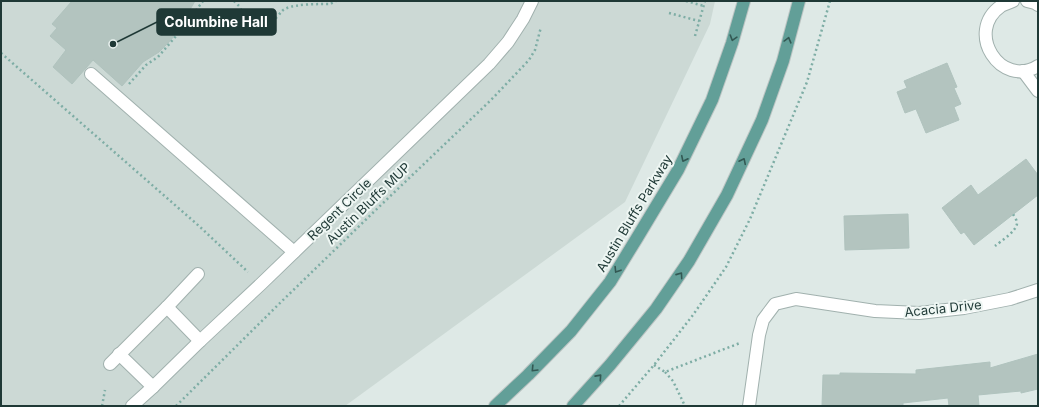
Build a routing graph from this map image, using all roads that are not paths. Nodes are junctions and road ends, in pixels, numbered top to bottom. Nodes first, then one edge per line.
1 (532, 1) edge
2 (744, 1) edge
3 (799, 1) edge
4 (1013, 1) edge
5 (1027, 1) edge
6 (1038, 5) edge
7 (1038, 66) edge
8 (1023, 71) junction
9 (91, 74) dead end
10 (1038, 90) edge
11 (294, 252) junction
12 (198, 274) dead end
13 (1038, 290) edge
14 (167, 307) junction
15 (200, 341) junction
16 (119, 354) junction
17 (110, 364) dead end
18 (153, 387) junction
19 (132, 406) edge
20 (495, 406) edge
21 (573, 406) edge
22 (749, 406) edge

1 - 11 street, Regent Circle
2 -> 20 main road, Austin Bluffs Parkway
21 -> 3 main road
4 - 8 street
5 - 6 street
7 - 8 street
8 - 10 street
9 - 11 street
11 - 15 street, Regent Circle
12 - 14 street
13 - 22 street, Acacia Drive
14 - 15 street
14 - 16 street
15 - 18 street, Regent Circle
16 - 17 street
16 - 18 street
18 - 19 street, Regent Circle

